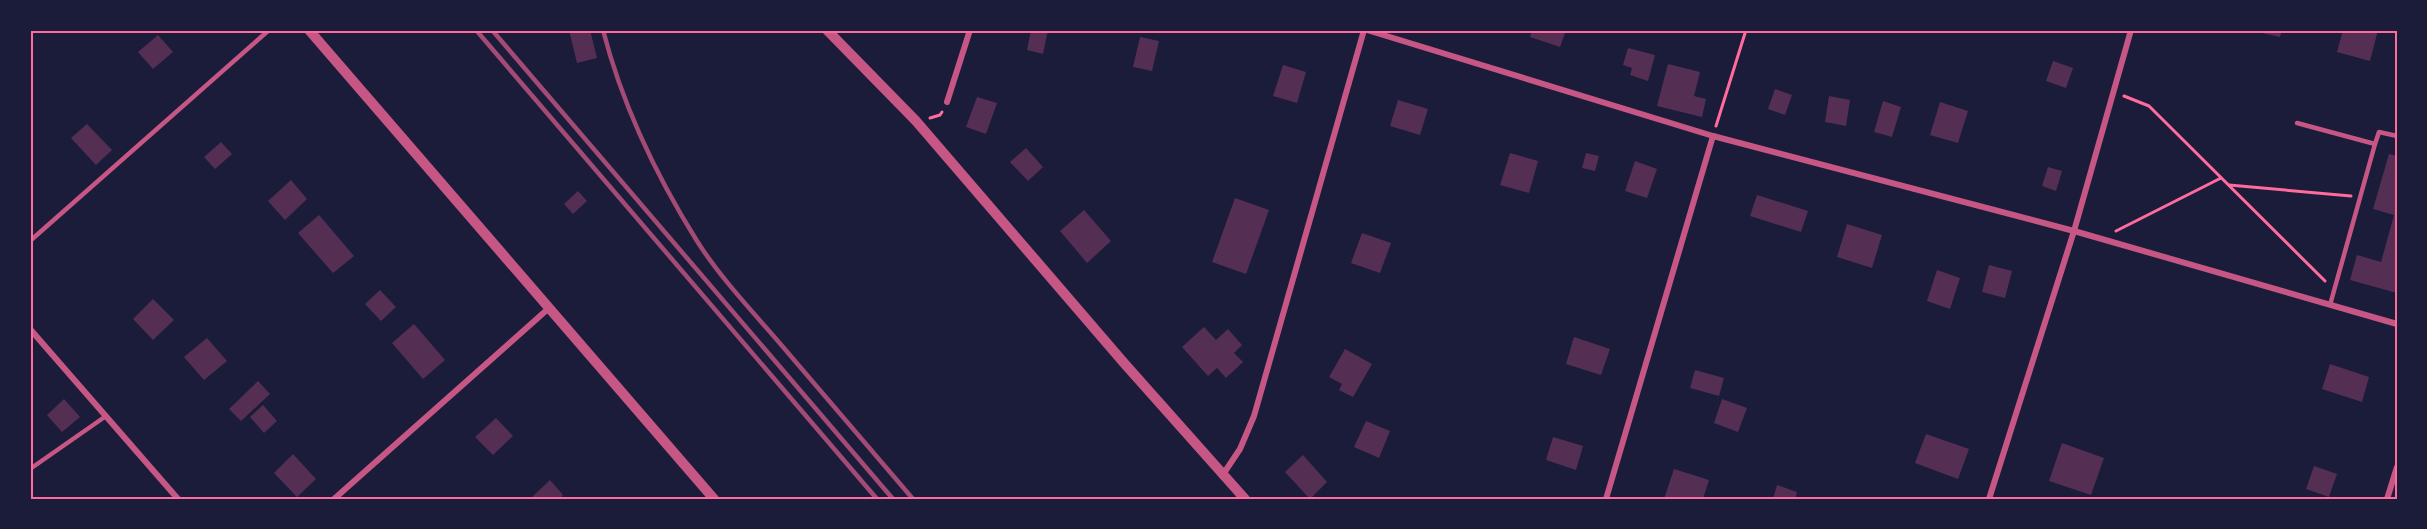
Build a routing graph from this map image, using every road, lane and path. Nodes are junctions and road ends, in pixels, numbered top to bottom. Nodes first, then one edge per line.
1 (269, 30) edge
2 (309, 30) edge
3 (827, 30) edge
4 (970, 30) edge
5 (1366, 30) edge
6 (1746, 30) edge
7 (2131, 30) edge
8 (2114, 92) junction
9 (946, 102) joint
10 (916, 121) junction
11 (2297, 123) dead end
12 (1713, 136) junction
13 (2397, 136) edge
14 (2375, 144) junction
15 (2221, 178) junction
16 (2229, 185) junction
17 (2362, 197) junction
18 (2074, 231) junction
19 (2100, 239) junction
20 (30, 241) edge
21 (2335, 291) junction
22 (2330, 305) junction
23 (549, 308) junction
24 (2397, 324) edge
25 (30, 329) edge
26 (106, 416) junction
27 (2397, 468) edge
28 (30, 469) edge
29 (1222, 476) junction
30 (177, 499) edge
31 (334, 499) edge
32 (714, 499) edge
33 (1245, 499) edge
34 (1606, 499) edge
35 (1989, 499) edge
36 (2387, 499) edge

1 - 20 lane
2 - 23 street
3 - 10 street
4 - 9 street
5 - 12 street
5 - 29 street
6 - 12 path
7 - 8 street
8 - 15 path
8 - 18 street
9 - 10 path
10 - 29 street
11 - 14 lane
12 - 18 street
12 - 34 street
13 - 14 lane
14 - 17 lane
15 - 16 path
15 - 19 path
16 - 17 path
16 - 21 path
17 - 21 lane
18 - 19 street
18 - 35 street
19 - 22 street
21 - 22 lane
22 - 24 street
23 - 31 street
23 - 32 street
25 - 26 street
26 - 28 lane
26 - 30 street
27 - 36 street
29 - 33 street

